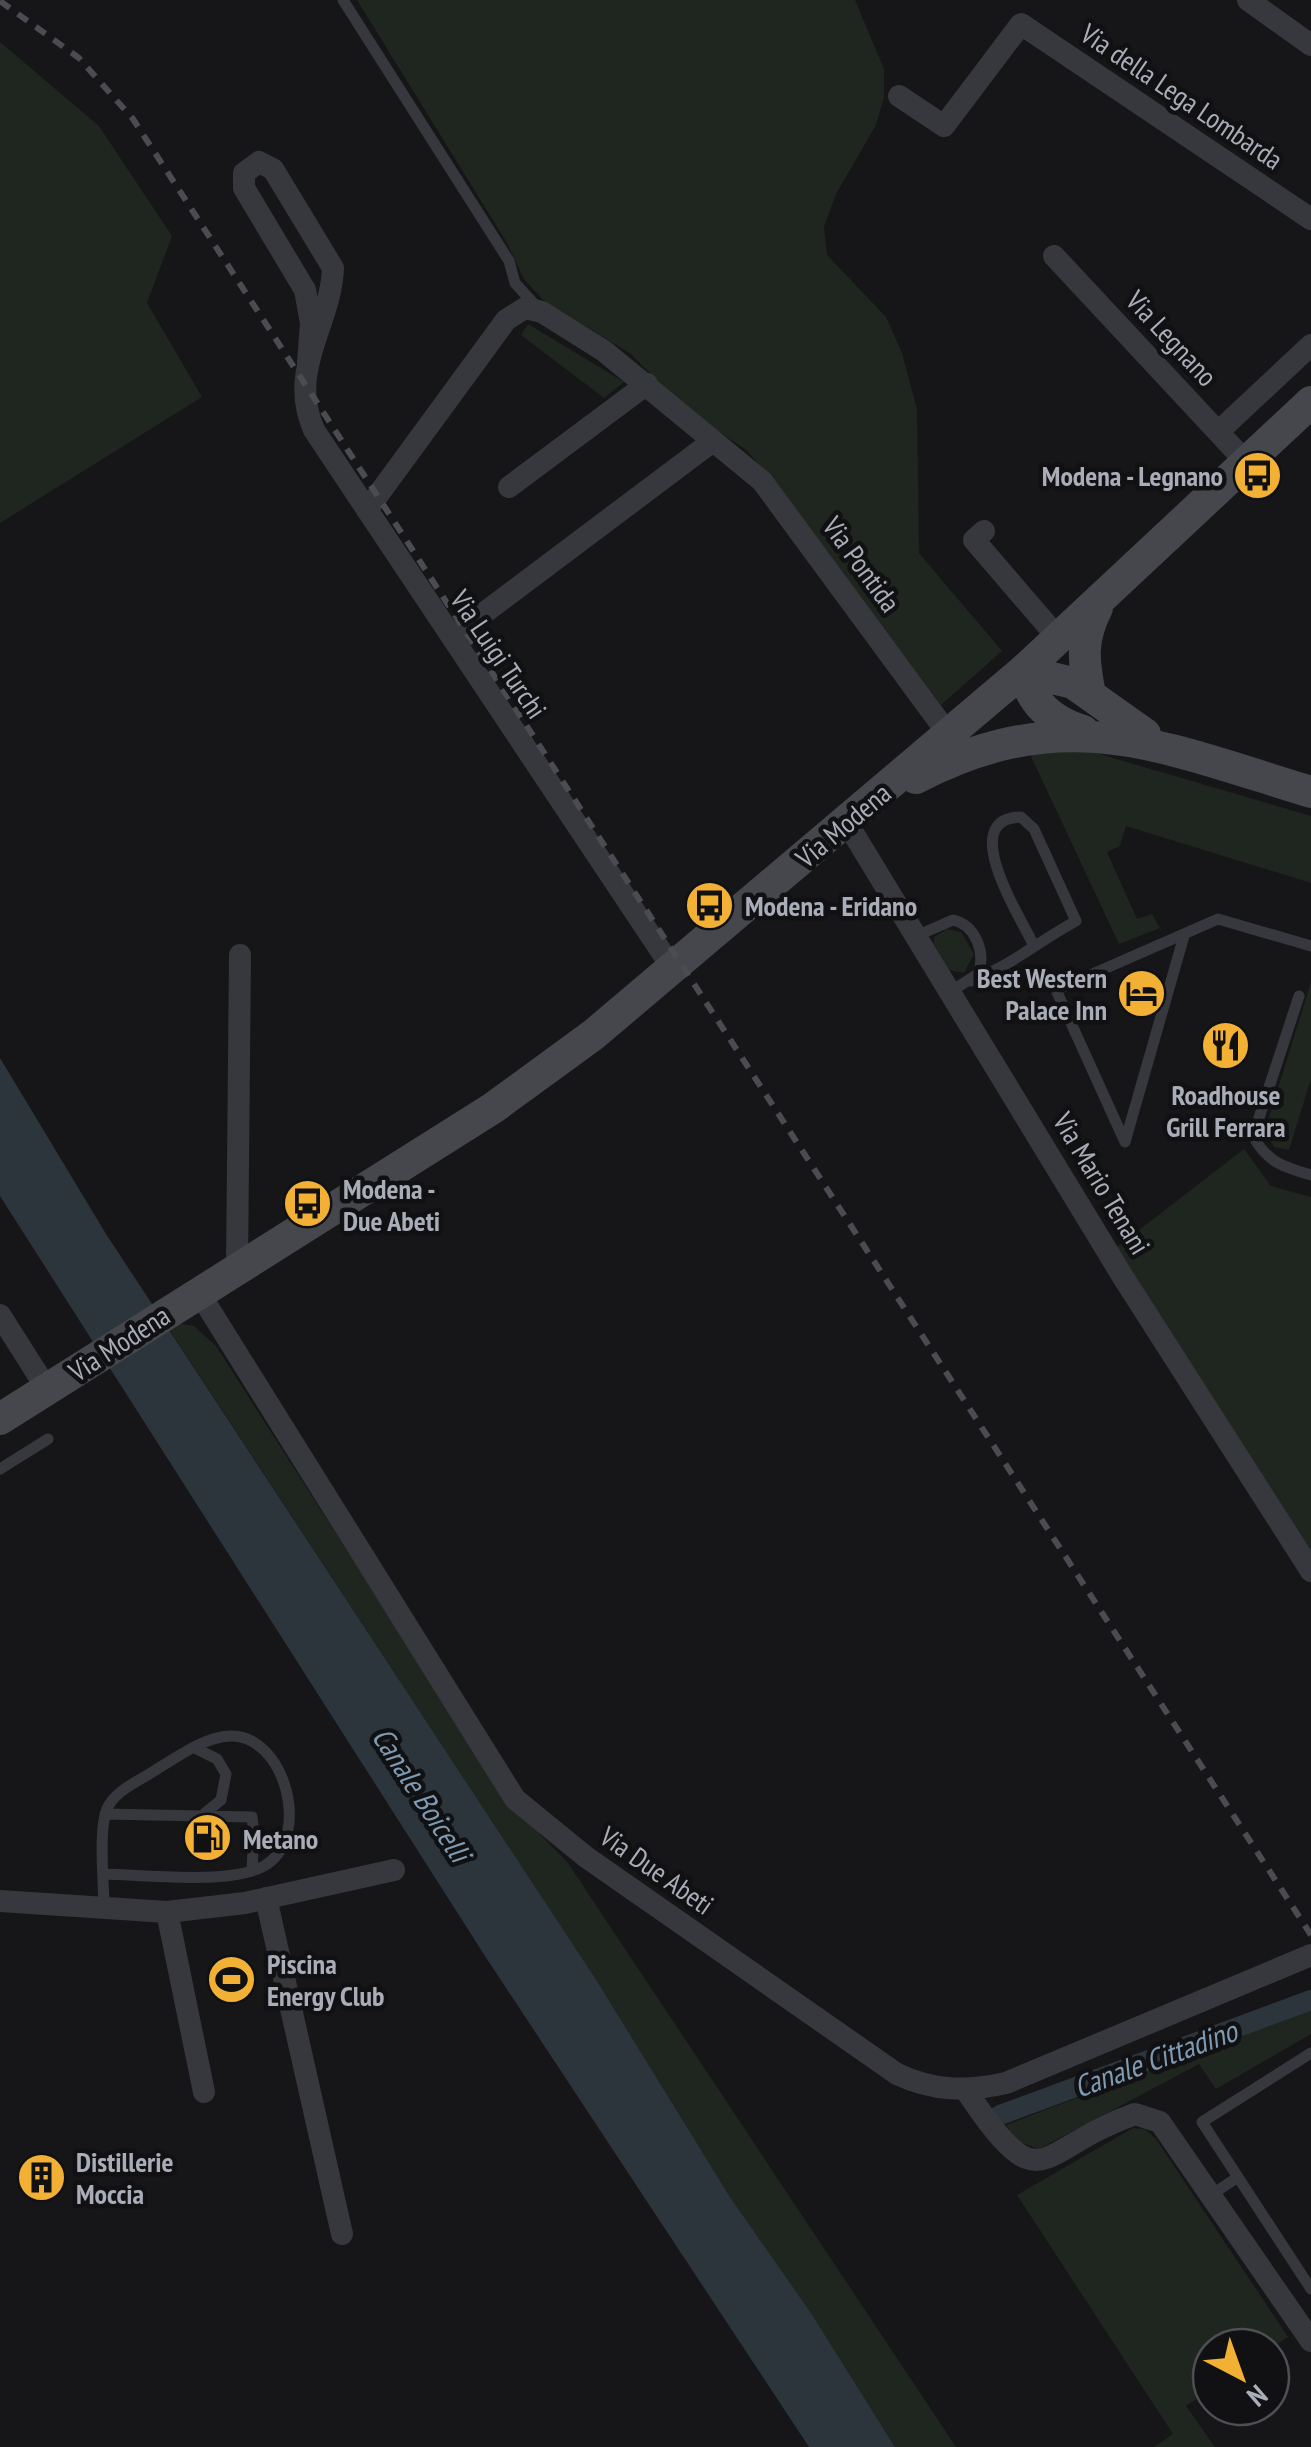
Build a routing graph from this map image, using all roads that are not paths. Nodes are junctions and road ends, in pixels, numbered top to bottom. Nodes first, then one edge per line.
1 (342, 0) edge
2 (1248, 0) edge
3 (1311, 45) edge
4 (899, 96) dead end
5 (1311, 219) edge
6 (1054, 256) dead end
7 (542, 312) junction
8 (1311, 345) edge
9 (308, 363) junction
10 (647, 384) junction
11 (1311, 402) edge
12 (1218, 432) junction
13 (714, 441) junction
14 (1246, 462) junction
15 (508, 486) dead end
16 (367, 510) junction
17 (984, 531) dead end
18 (1102, 600) junction
19 (452, 637) junction
20 (1058, 639) junction
21 (1023, 671) junction
22 (1090, 694) junction
23 (1092, 734) junction
24 (949, 735) junction
25 (1168, 748) junction
26 (1311, 792) edge
27 (857, 814) junction
28 (916, 936) junction
29 (1184, 936) junction
30 (1033, 944) junction
31 (1311, 946) edge
32 (240, 955) dead end
33 (673, 969) junction
34 (960, 987) junction
35 (1299, 996) dead end
36 (1311, 1176) edge
37 (238, 1266) junction
38 (198, 1292) junction
39 (0, 1316) edge
40 (48, 1389) junction
41 (0, 1419) edge
42 (48, 1438) dead end
43 (0, 1469) edge
44 (1311, 1571) edge
45 (195, 1748) junction
46 (205, 1813) junction
47 (105, 1814) junction
48 (252, 1826) dead end
49 (252, 1851) dead end
50 (252, 1870) junction
51 (394, 1870) dead end
52 (104, 1874) junction
53 (266, 1898) junction
54 (0, 1901) edge
55 (104, 1908) junction
56 (167, 1912) junction
57 (1311, 1956) edge
58 (1311, 2052) edge
59 (965, 2090) junction
60 (204, 2092) dead end
61 (1238, 2177) junction
62 (1211, 2195) junction
63 (342, 2234) dead end
64 (1311, 2289) edge
65 (1303, 2313) edge
66 (1311, 2341) edge

1 - 7 lane, Via Pontida
2 - 3 street
4 - 5 street, Via della Lega Lombarda
6 - 12 street, Via Legnano
7 - 10 street, Via Pontida
7 - 16 street
8 - 12 street
9 - 9 street, Via Luigi Turchi
9 - 16 street, Via Luigi Turchi
10 - 13 street, Via Pontida
10 - 15 street
11 - 14 main road, Via Modena
12 - 14 street, Via Legnano
13 - 19 street
13 - 24 street, Via Pontida
14 - 18 main road, Via Modena
16 - 19 street, Via Luigi Turchi
17 - 20 street
18 - 20 main road, Via Modena
18 - 22 main road
19 - 33 street, Via Luigi Turchi
20 - 21 main road, Via Modena
21 - 22 main road
21 - 23 main road
21 - 24 main road, Via Modena
22 - 25 main road
23 - 25 main road
23 - 27 main road
24 - 27 main road, Via Modena
25 - 26 main road
27 - 28 street, Via Mario Tenani
27 - 33 main road, Via Modena
28 - 34 street, Via Mario Tenani
28 - 34 lane
29 - 29 lane
29 - 31 lane
30 - 30 lane
30 - 34 lane
32 - 37 street
33 - 37 main road, Via Modena
34 - 44 street, Via Mario Tenani
35 - 36 lane
37 - 38 main road, Via Modena
38 - 40 main road, Via Modena
38 - 59 street, Via Due Abeti
39 - 40 street
40 - 41 main road, Via Modena
42 - 43 lane
45 - 46 lane
45 - 47 lane
45 - 50 lane
46 - 47 lane
46 - 48 lane
47 - 52 lane
49 - 50 lane
50 - 52 lane
51 - 53 street
52 - 55 lane
53 - 56 street
53 - 63 street
54 - 55 street
55 - 56 street
56 - 60 street
57 - 59 street, Via Due Abeti
58 - 61 lane
59 - 62 street
61 - 62 lane
61 - 64 lane
62 - 65 street
65 - 66 street

